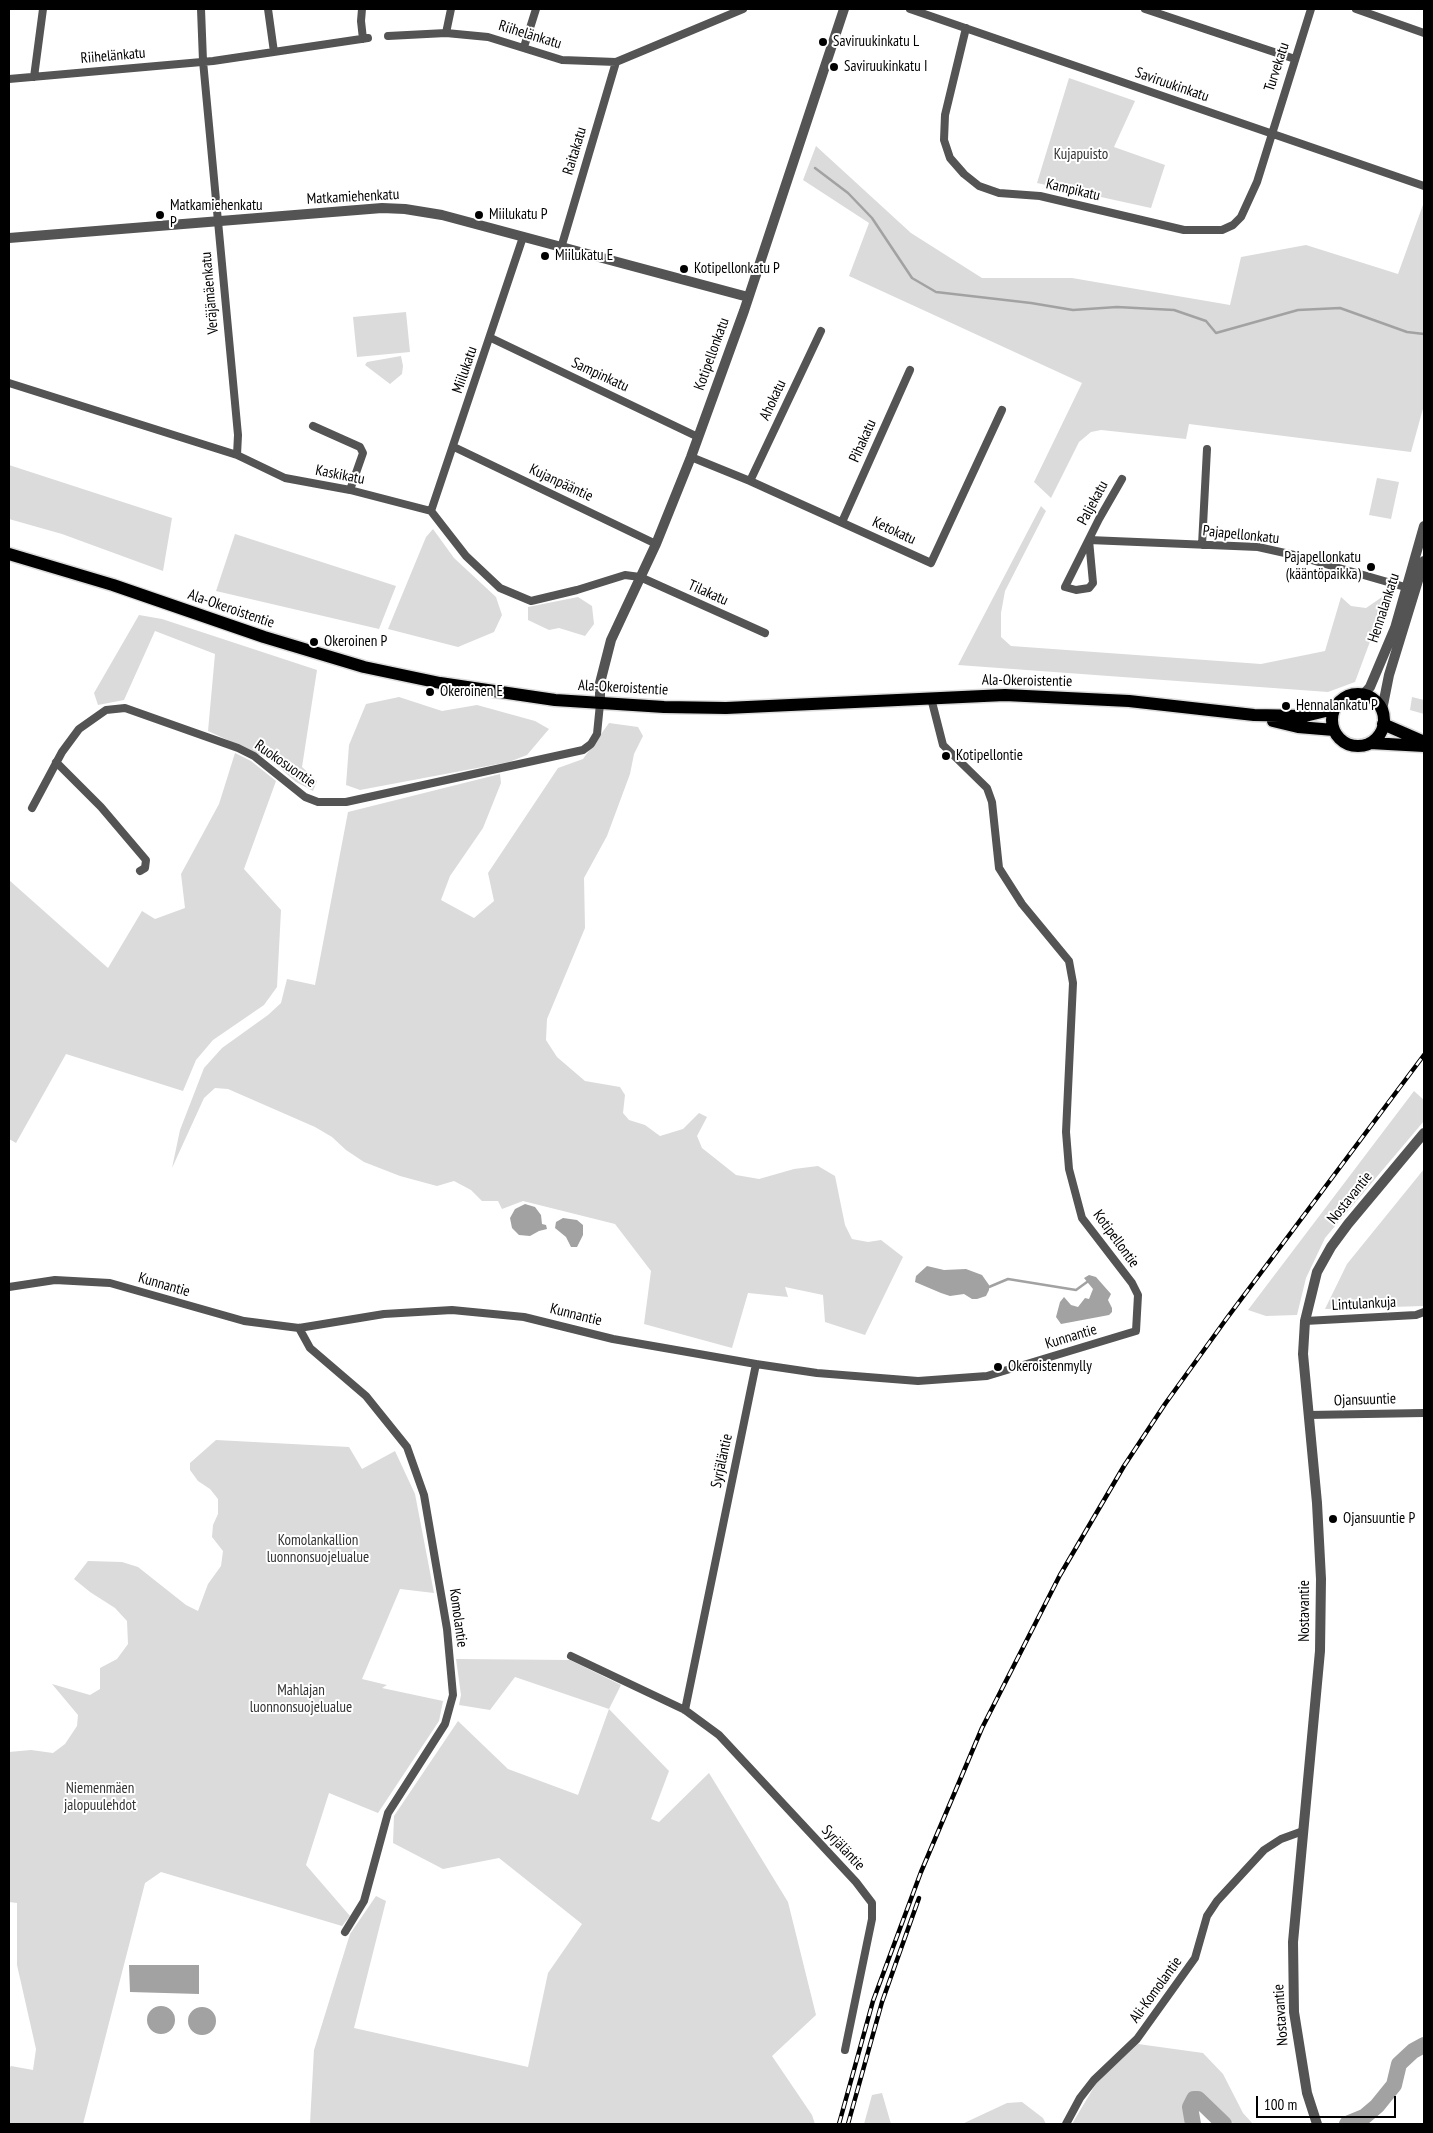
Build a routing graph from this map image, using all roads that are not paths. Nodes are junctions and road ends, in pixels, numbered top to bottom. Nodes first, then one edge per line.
1 (43, 9) edge
2 (201, 9) edge
3 (268, 9) edge
4 (362, 9) edge
5 (451, 9) edge
6 (536, 9) edge
7 (742, 9) edge
8 (844, 9) edge
9 (910, 9) edge
10 (1145, 9) edge
11 (1311, 9) edge
12 (1356, 9) edge
13 (966, 28) junction
14 (446, 33) junction
15 (1424, 33) edge
16 (388, 36) dead end
17 (524, 47) junction
18 (274, 52) junction
19 (1295, 59) junction
20 (203, 61) junction
21 (616, 62) junction
22 (34, 77) junction
23 (9, 79) edge
24 (1270, 134) junction
25 (1424, 186) edge
26 (218, 221) junction
27 (523, 237) junction
28 (9, 238) edge
29 (561, 248) junction
30 (748, 297) junction
31 (821, 331) dead end
32 (491, 338) junction
33 (910, 370) dead end
34 (9, 383) edge
35 (1002, 410) dead end
36 (313, 426) dead end
37 (698, 437) junction
38 (454, 447) junction
39 (1207, 449) dead end
40 (237, 455) junction
41 (691, 458) junction
42 (1122, 479) dead end
43 (750, 481) junction
44 (350, 490) junction
45 (431, 511) junction
46 (842, 522) junction
47 (1424, 526) edge
48 (1090, 540) junction
49 (656, 544) junction
50 (1202, 545) junction
51 (9, 554) edge
52 (1424, 560) edge
53 (640, 577) junction
54 (1411, 589) junction
55 (765, 633) dead end
56 (1363, 695) junction
57 (931, 698) junction
58 (600, 704) junction
59 (1334, 709) junction
60 (1382, 710) junction
61 (1254, 715) junction
62 (1383, 724) junction
63 (1334, 730) junction
64 (1370, 742) junction
65 (1424, 742) edge
66 (1424, 746) edge
67 (56, 762) junction
68 (32, 808) dead end
69 (140, 870) dead end
70 (1424, 1133) edge
71 (9, 1287) edge
72 (1424, 1312) edge
73 (1306, 1321) junction
74 (299, 1328) junction
75 (1136, 1331) joint
76 (756, 1364) junction
77 (1424, 1413) edge
78 (1308, 1415) junction
79 (571, 1656) dead end
80 (685, 1710) junction
81 (1302, 1832) junction
82 (345, 1932) dead end
83 (845, 2050) dead end
84 (1066, 2124) edge
85 (1316, 2124) edge

1 - 22 street
2 - 20 street, Veräjämäenkatu
3 - 18 street
4 - 18 street, Riihelänkatu
5 - 14 street
6 - 17 street
7 - 21 street, Riihelänkatu
8 - 30 street, Kotipellonkatu
9 - 13 street, Saviruukinkatu
10 - 19 street
11 - 19 street, Turvekatu
12 - 15 street
13 - 24 street, Saviruukinkatu
13 - 24 street, Kampikatu
14 - 16 street, Riihelänkatu
14 - 17 street, Riihelänkatu
17 - 21 street, Riihelänkatu
18 - 20 street, Riihelänkatu
19 - 24 street, Turvekatu
20 - 22 street, Riihelänkatu
20 - 26 street, Veräjämäenkatu
21 - 29 street, Raitakatu
22 - 23 street, Riihelänkatu
24 - 25 street, Saviruukinkatu
26 - 27 street, Matkamiehenkatu
26 - 28 street, Matkamiehenkatu
26 - 40 street, Veräjämäenkatu
27 - 29 street, Matkamiehenkatu
27 - 32 street, Miilukatu
29 - 30 street, Matkamiehenkatu
30 - 37 street, Kotipellonkatu
31 - 43 street, Ahokatu
32 - 37 street, Sampinkatu
32 - 38 street, Miilukatu
33 - 46 street, Pihakatu
34 - 40 street, Kaskikatu
35 - 46 street, Ketokatu
36 - 44 street
37 - 41 street, Kotipellonkatu
38 - 45 street, Miilukatu
38 - 49 street, Kujanpääntie
39 - 50 street
40 - 44 street, Kaskikatu
41 - 43 street, Ketokatu
41 - 49 street, Kotipellonkatu
42 - 48 street, Paljekatu
43 - 46 street, Ketokatu
44 - 45 street, Kaskikatu
45 - 53 street
47 - 54 street, Hennalankatu
48 - 48 street, Paljekatu
48 - 50 street, Pajapellonkatu
49 - 53 street, Kotipellonkatu
50 - 54 street, Pajapellonkatu
51 - 58 main road, Ala-Okeroistentie
52 - 54 street, Hennalankatu
53 - 55 street, Tilakatu
53 - 58 street, Kotipellonkatu
54 - 56 street, Hennalankatu
54 - 60 street, Hennalankatu
56 - 59 main road
56 - 60 main road
57 - 58 main road, Ala-Okeroistentie
57 - 61 main road, Ala-Okeroistentie
57 - 75 street, Kotipellontie
58 - 67 street, Ruokosuontie
59 - 61 main road, Ala-Okeroistentie
59 - 63 main road
60 - 62 main road
61 - 63 main road, Ala-Okeroistentie
62 - 64 main road
62 - 65 main road
63 - 64 main road
64 - 66 main road
67 - 68 street, Ruokosuontie
67 - 69 street
70 - 73 street, Nostavantie
71 - 74 street, Kunnantie
72 - 73 street, Lintulankuja
73 - 78 street, Nostavantie
74 - 76 street, Kunnantie
74 - 82 street, Komolantie
75 - 76 street, Kunnantie
76 - 80 street, Syrjäläntie
77 - 78 street, Ojansuuntie
78 - 81 street, Nostavantie
79 - 80 street, Syrjäläntie
80 - 83 street, Syrjäläntie
81 - 84 street, Ali-Komolantie
81 - 85 street, Nostavantie

